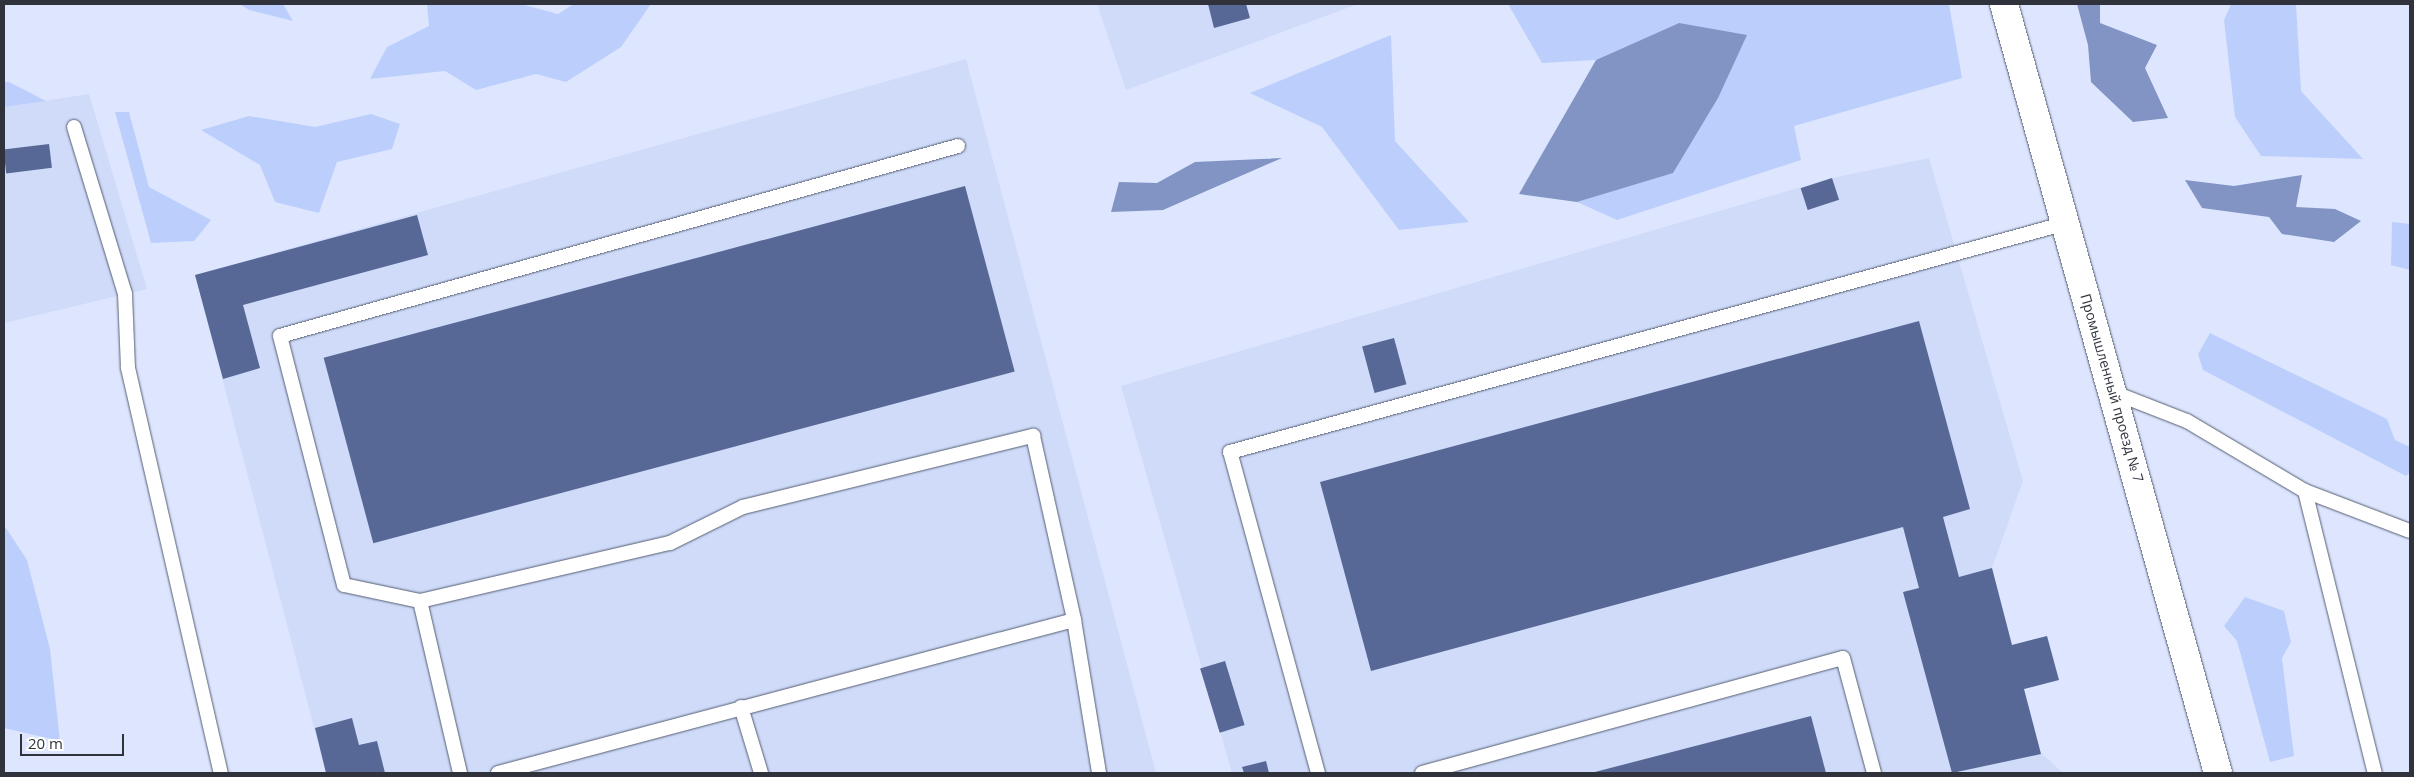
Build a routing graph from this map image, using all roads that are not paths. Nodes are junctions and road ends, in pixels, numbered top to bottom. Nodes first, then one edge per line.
1 (2004, 4) edge
2 (74, 127) dead end
3 (958, 146) dead end
4 (2063, 224) junction
5 (2115, 393) junction
6 (2305, 491) junction
7 (2410, 530) edge
8 (420, 601) junction
9 (1074, 620) junction
10 (741, 707) junction
11 (221, 773) edge
12 (460, 773) edge
13 (498, 773) edge
14 (761, 773) edge
15 (1099, 773) edge
16 (1318, 773) edge
17 (1422, 773) edge
18 (1874, 773) edge
19 (2218, 773) edge
20 (2375, 773) edge

1 - 4 street, Промышленный проезд № 7
2 - 11 lane
3 - 8 lane
4 - 5 street, Промышленный проезд № 7
4 - 16 lane
5 - 6 lane
5 - 19 street, Промышленный проезд № 7
6 - 7 lane
6 - 20 lane
8 - 9 lane
8 - 12 lane
9 - 10 lane
9 - 15 lane
10 - 13 lane
10 - 14 lane
17 - 18 lane

